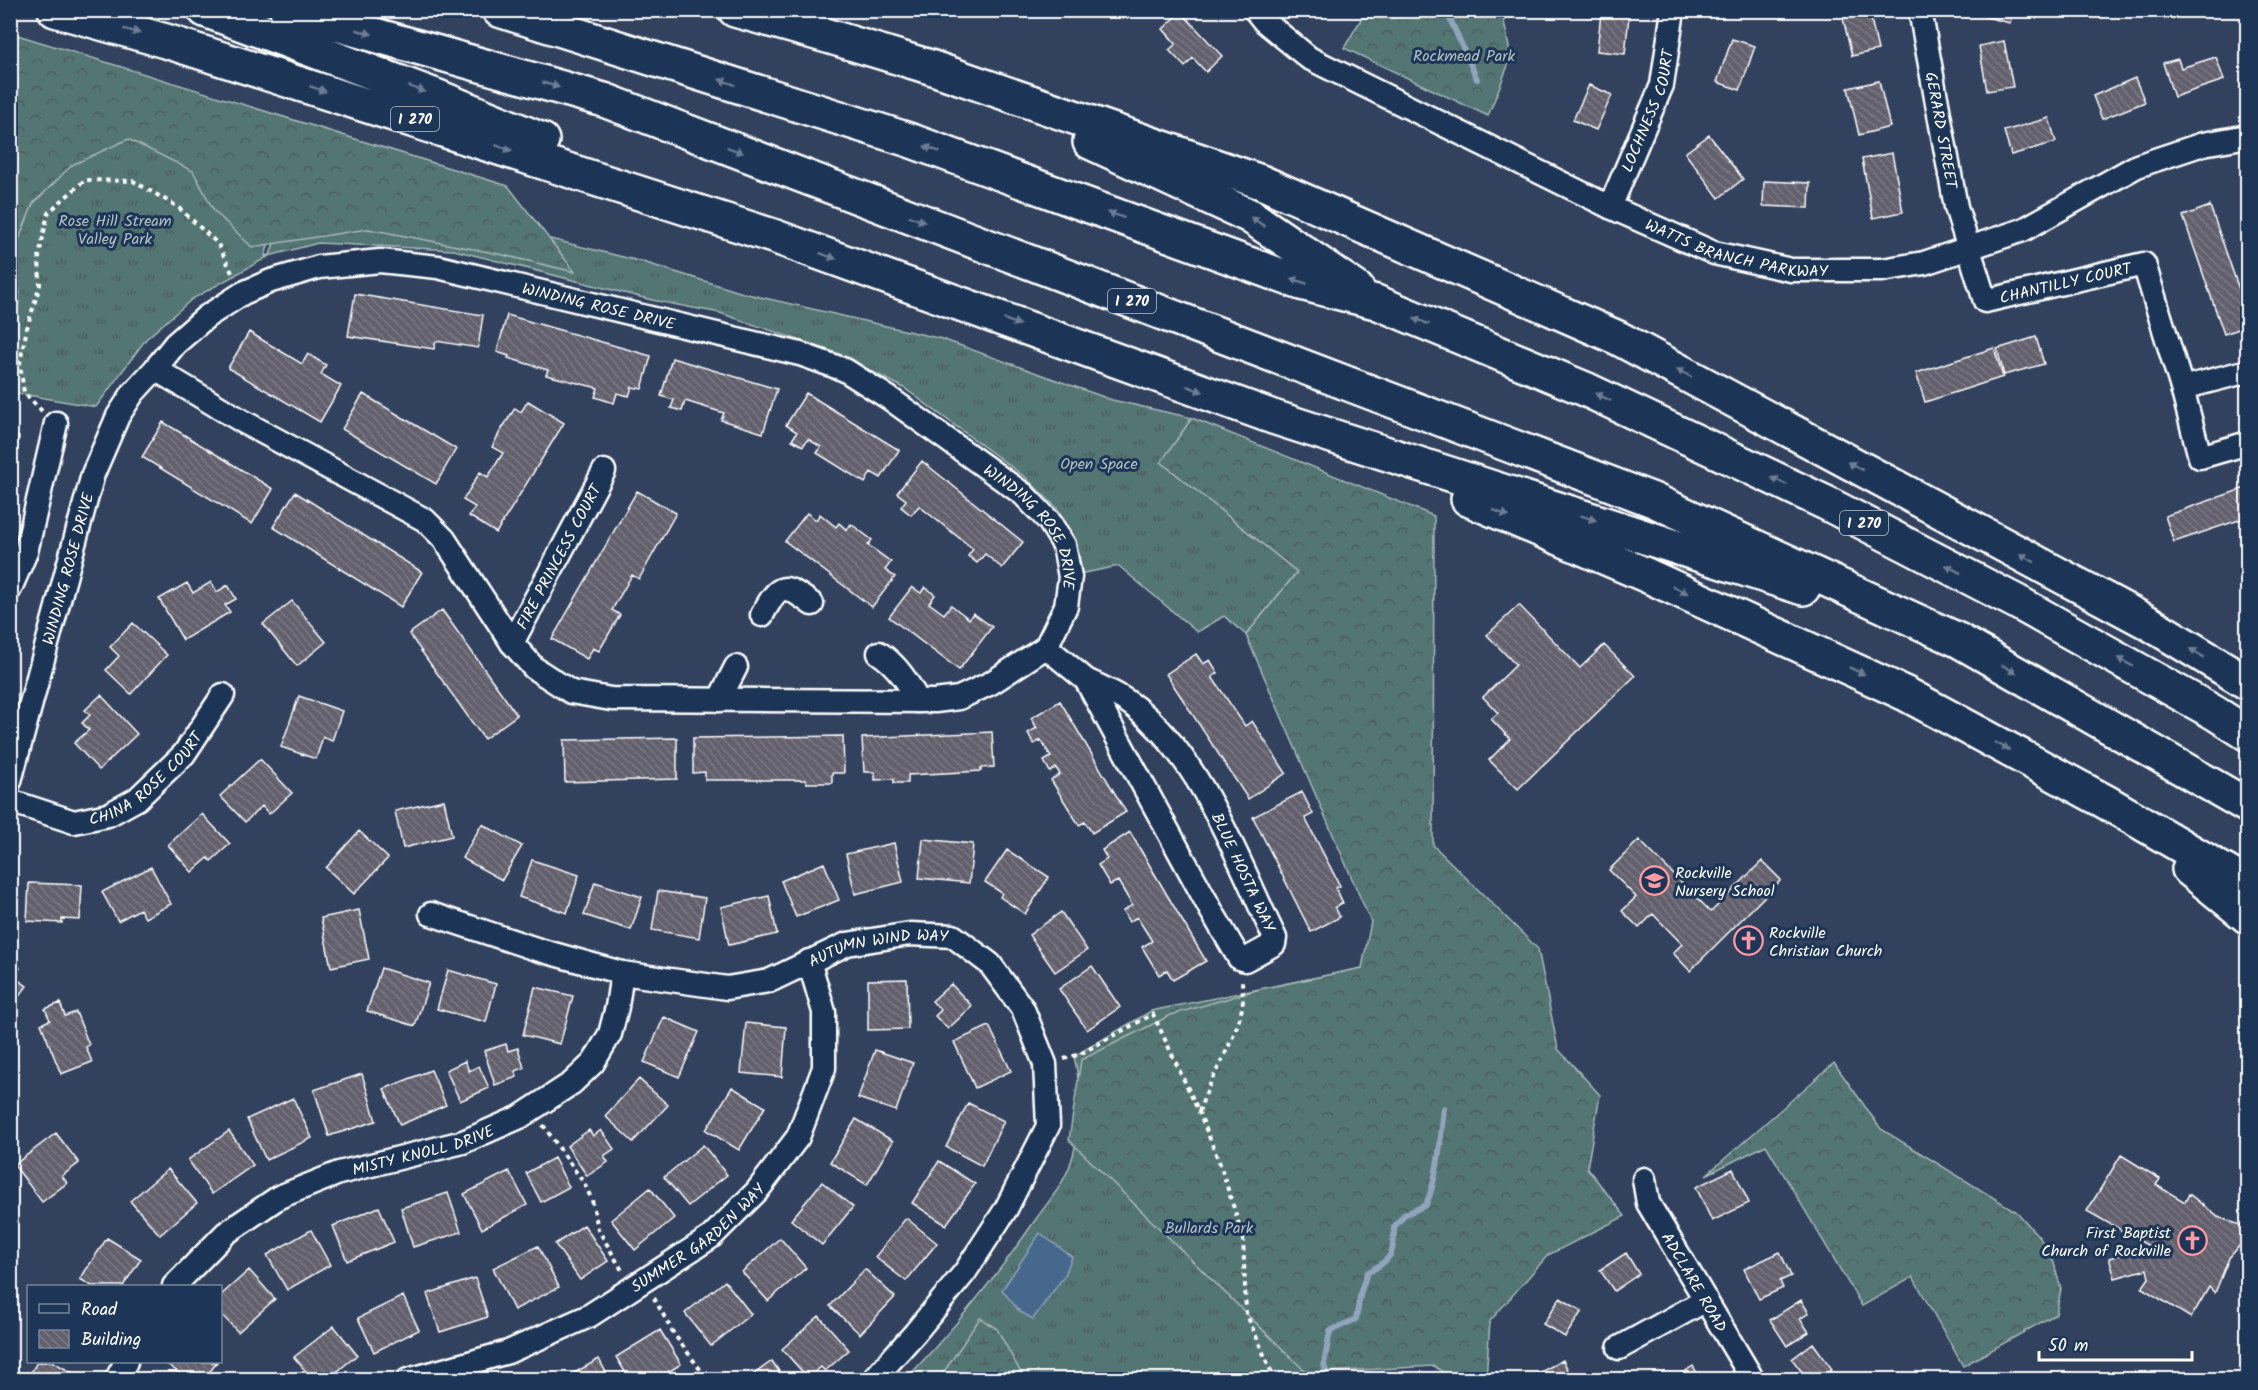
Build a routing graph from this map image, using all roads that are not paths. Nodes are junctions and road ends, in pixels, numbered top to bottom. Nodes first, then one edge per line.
1 (55, 10) edge
2 (204, 10) edge
3 (287, 10) edge
4 (499, 10) edge
5 (735, 10) edge
6 (1255, 10) edge
7 (1673, 10) edge
8 (1920, 10) edge
9 (930, 68) junction
10 (2247, 136) edge
11 (1610, 207) junction
12 (773, 236) junction
13 (1967, 248) junction
14 (1376, 302) junction
15 (155, 369) junction
16 (2247, 371) edge
17 (2182, 388) junction
18 (48, 417) road end
19 (1273, 417) junction
20 (2247, 443) edge
21 (604, 471) dead end
22 (10, 589) edge
23 (812, 604) dead end
24 (762, 615) dead end
25 (1958, 640) junction
26 (512, 643) junction
27 (1046, 647) junction
28 (879, 653) dead end
29 (736, 667) dead end
30 (1086, 680) junction
31 (2247, 683) edge
32 (223, 694) dead end
33 (719, 700) junction
34 (918, 701) junction
35 (19, 711) edge
36 (2247, 734) edge
37 (10, 781) edge
38 (10, 801) edge
39 (2106, 802) junction
40 (2247, 806) edge
41 (2247, 885) edge
42 (431, 914) dead end
43 (2247, 916) edge
44 (809, 961) junction
45 (622, 973) junction
46 (1644, 1179) dead end
47 (176, 1285) edge
48 (1706, 1300) junction
49 (1619, 1348) dead end
50 (125, 1363) edge
51 (116, 1380) edge
52 (408, 1380) edge
53 (873, 1380) edge
54 (1753, 1380) edge

1 -> 12 highway, I 270
2 -> 12 highway
3 -> 25 highway, I 270
14 -> 4 highway, I 270
5 - 9 highway, I 270
6 - 11 street, WATTS BRANCH PARKWAY
7 - 11 street, LOCHNESS COURT
8 - 13 street, GERARD STREET
14 -> 9 highway
31 -> 9 highway, I 270
10 - 13 street, WATTS BRANCH PARKWAY
11 - 13 street, WATTS BRANCH PARKWAY
12 -> 19 highway, I 270
13 - 17 street, CHANTILLY COURT
36 -> 14 highway, I 270
15 - 26 street
15 - 27 street, WINDING ROSE DRIVE
15 - 35 street, WINDING ROSE DRIVE
16 - 17 street
17 - 20 street
18 - 22 street
19 -> 25 highway
19 -> 39 highway, I 270
21 - 26 street, FIRE PRINCESS COURT
23 - 24 street
25 -> 40 highway, I 270
26 - 33 street
27 - 30 street, BLUE HOSTA WAY
27 - 34 street
28 - 34 street
29 - 33 street
30 - 30 street, BLUE HOSTA WAY
32 - 38 street, CHINA ROSE COURT
33 - 34 street
35 - 37 street, WINDING ROSE DRIVE
39 - 41 highway, I 270
39 - 43 highway
42 - 45 street, AUTUMN WIND WAY
44 - 45 street, AUTUMN WIND WAY
44 - 52 street, SUMMER GARDEN WAY
44 - 53 street, AUTUMN WIND WAY
45 - 47 street, MISTY KNOLL DRIVE
46 - 48 street, ADCLARE ROAD
48 - 49 street
48 - 54 street, ADCLARE ROAD
50 - 51 street

